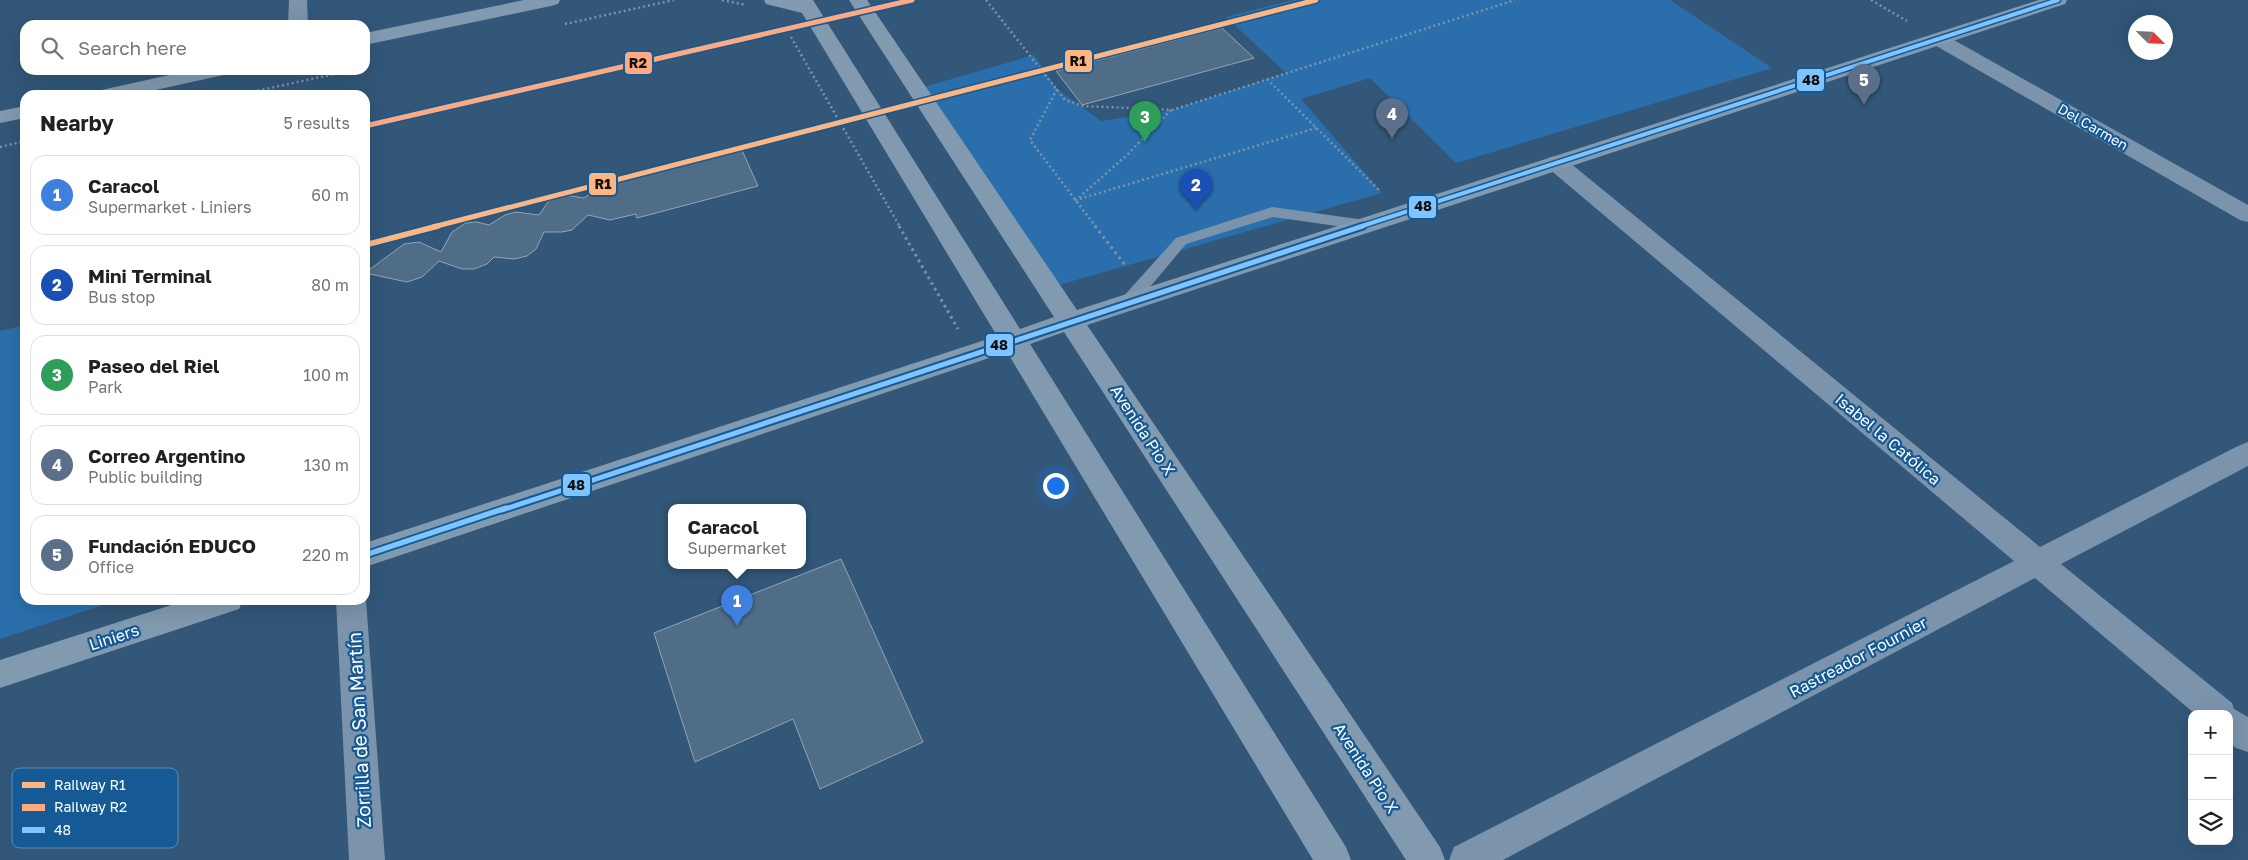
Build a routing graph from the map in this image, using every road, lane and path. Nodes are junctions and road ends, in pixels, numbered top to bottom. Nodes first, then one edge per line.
1 (298, 0) edge
2 (551, 0) edge
3 (722, 0) edge
4 (773, 0) edge
5 (858, 0) edge
6 (986, 0) edge
7 (1516, 0) edge
8 (1871, 0) edge
9 (2058, 0) edge
10 (807, 4) edge
11 (748, 5) dead end
12 (298, 20) edge
13 (1912, 24) dead end
14 (790, 35) dead end
15 (370, 39) edge
16 (1938, 39) junction
17 (198, 75) edge
18 (330, 75) edge
19 (1267, 79) junction
20 (1057, 89) junction
21 (127, 90) edge
22 (261, 90) edge
23 (1172, 110) junction
24 (20, 113) edge
25 (0, 117) edge
26 (1316, 128) junction
27 (20, 142) edge
28 (0, 147) edge
29 (1556, 163) junction
30 (1076, 200) junction
31 (1402, 213) junction
32 (2248, 215) edge
33 (1365, 225) junction
34 (1128, 302) junction
35 (1071, 321) junction
36 (1013, 340) junction
37 (972, 353) junction
38 (2248, 453) edge
39 (370, 553) edge
40 (2037, 563) junction
41 (213, 605) edge
42 (351, 605) edge
43 (0, 674) edge
44 (2215, 710) edge
45 (2233, 725) edge
46 (2248, 737) edge
47 (367, 860) edge
48 (1333, 860) edge
49 (1427, 860) edge
50 (1467, 860) edge

1 - 12 street
2 - 15 main road
3 - 11 path
4 - 10 main road
5 - 35 main road, Avenida Pio X
6 - 20 path
7 - 19 path
8 - 13 path
9 - 16 main road
10 - 36 main road
14 - 37 path
16 - 29 main road
16 - 32 street, Del Carmen
17 - 21 main road
18 - 22 path
19 - 23 path
19 - 26 path
20 - 23 path
20 - 30 path
23 - 30 path
24 - 25 main road
26 - 30 path
26 - 31 path
27 - 28 path
29 - 31 main road
29 - 40 street, Isabel la Católica
30 - 34 path
31 - 33 main road
33 - 34 main road
33 - 34 lane
34 - 35 main road
35 - 36 main road
35 - 49 main road, Avenida Pio X
36 - 37 main road
36 - 48 main road
37 - 39 main road
38 - 40 street, Rastreador Fournier
40 - 44 street, Isabel la Católica
40 - 50 street, Rastreador Fournier
41 - 43 main road, Liniers
42 - 47 street, Zorrilla de San Martín
45 - 46 street

